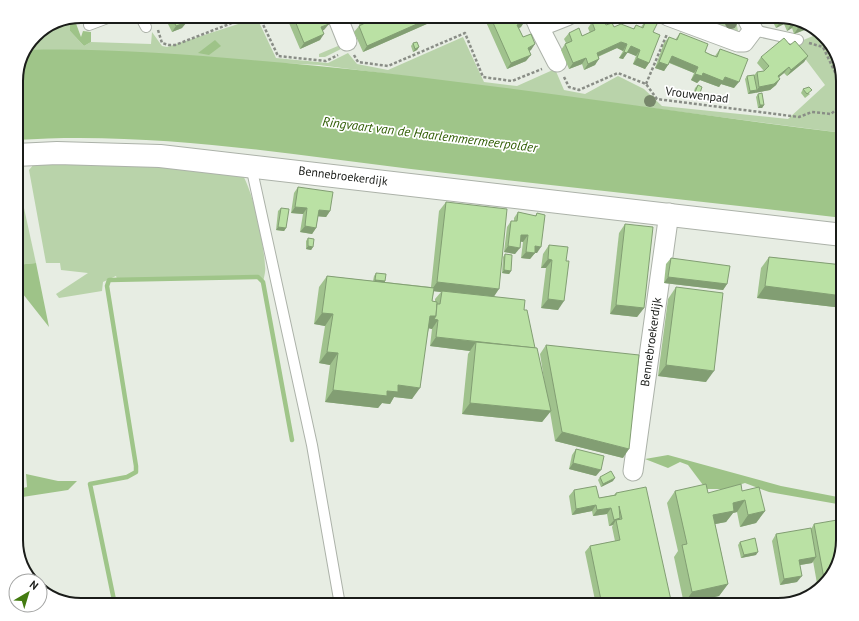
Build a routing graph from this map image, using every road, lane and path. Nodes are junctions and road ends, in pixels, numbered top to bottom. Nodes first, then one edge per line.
1 (94, 23) edge
2 (144, 23) edge
3 (231, 23) edge
4 (262, 23) edge
5 (339, 23) edge
6 (537, 23) edge
7 (669, 23) edge
8 (687, 23) edge
9 (749, 23) edge
10 (89, 25) dead end
11 (146, 27) joint
12 (798, 40) joint
13 (348, 47) junction
14 (557, 62) junction
15 (836, 74) edge
16 (646, 84) junction
17 (836, 110) edge
18 (23, 154) edge
19 (251, 166) junction
20 (669, 214) junction
21 (836, 233) edge
22 (633, 471) dead end
23 (339, 598) edge

1 - 10 lane
2 - 11 lane
3 - 11 path
4 - 13 path
5 - 13 street
6 - 14 street
7 - 16 path
8 - 9 street
9 - 12 lane
12 - 15 path
13 - 14 path
14 - 16 path, Vrouwenpad
16 - 17 path, Vrouwenpad
18 - 19 street, Bennebroekerdijk
19 - 20 street, Bennebroekerdijk
19 - 23 lane
20 - 21 street, Bennebroekerdijk
20 - 22 street, Bennebroekerdijk

